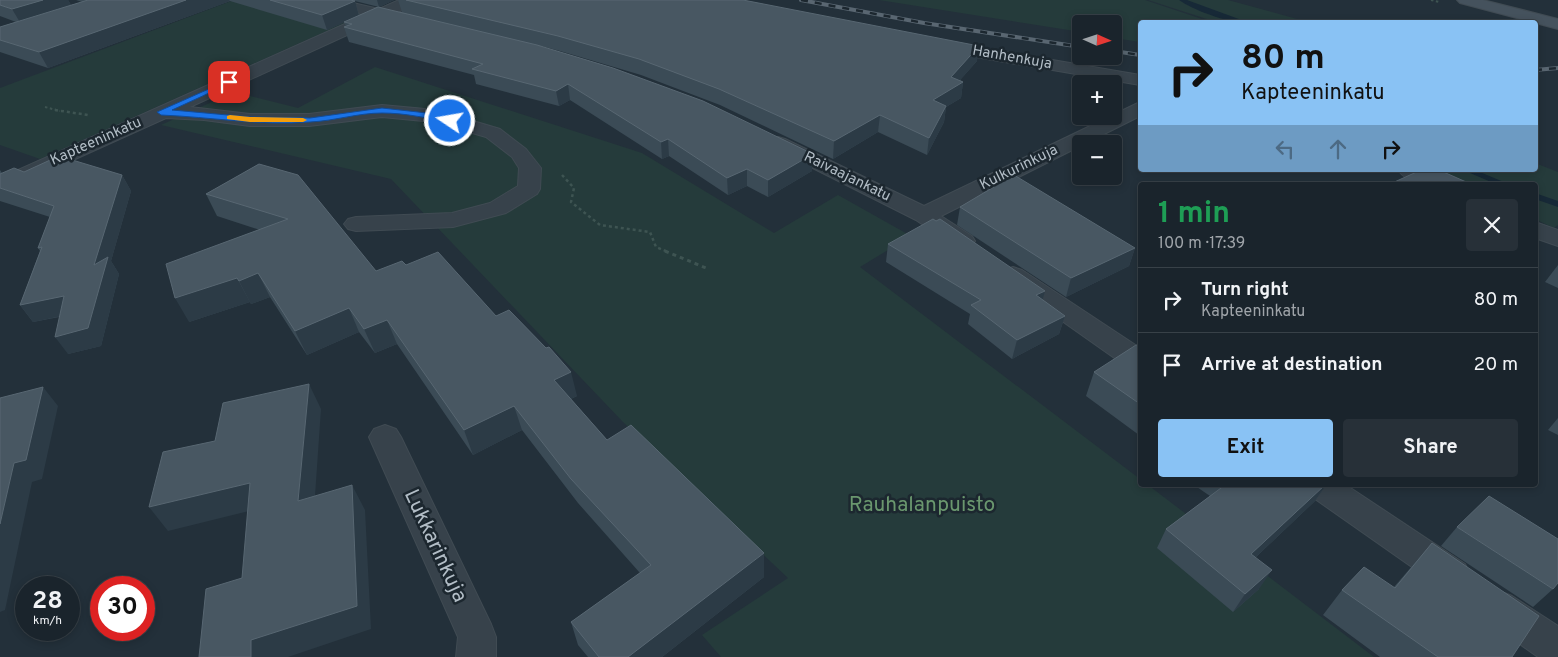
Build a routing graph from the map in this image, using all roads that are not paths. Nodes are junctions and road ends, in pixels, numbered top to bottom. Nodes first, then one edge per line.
1 (321, 0) edge
2 (412, 0) edge
3 (1465, 0) edge
4 (381, 14) junction
5 (420, 23) edge
6 (1558, 24) edge
7 (924, 43) edge
8 (1138, 80) edge
9 (1138, 109) edge
10 (161, 112) junction
11 (757, 133) edge
12 (1412, 172) edge
13 (1434, 182) edge
14 (0, 186) edge
15 (924, 215) junction
16 (356, 224) dead end
17 (1538, 230) edge
18 (1558, 239) edge
19 (1138, 361) edge
20 (385, 437) dead end
21 (1323, 487) edge
22 (1558, 648) edge
23 (476, 657) edge

1 - 4 street
2 - 4 street, Kapteeninkatu
3 - 6 street
4 - 5 street
4 - 10 street, Kapteeninkatu
7 - 8 street, Hanhenkuja
9 - 15 street, Kulkurinkuja
10 - 14 street, Kapteeninkatu
10 - 16 street
11 - 15 street, Raivaajankatu
12 - 13 street
15 - 19 street, Raivaajankatu
17 - 18 street
20 - 23 street, Lukkarinkuja
21 - 22 street

